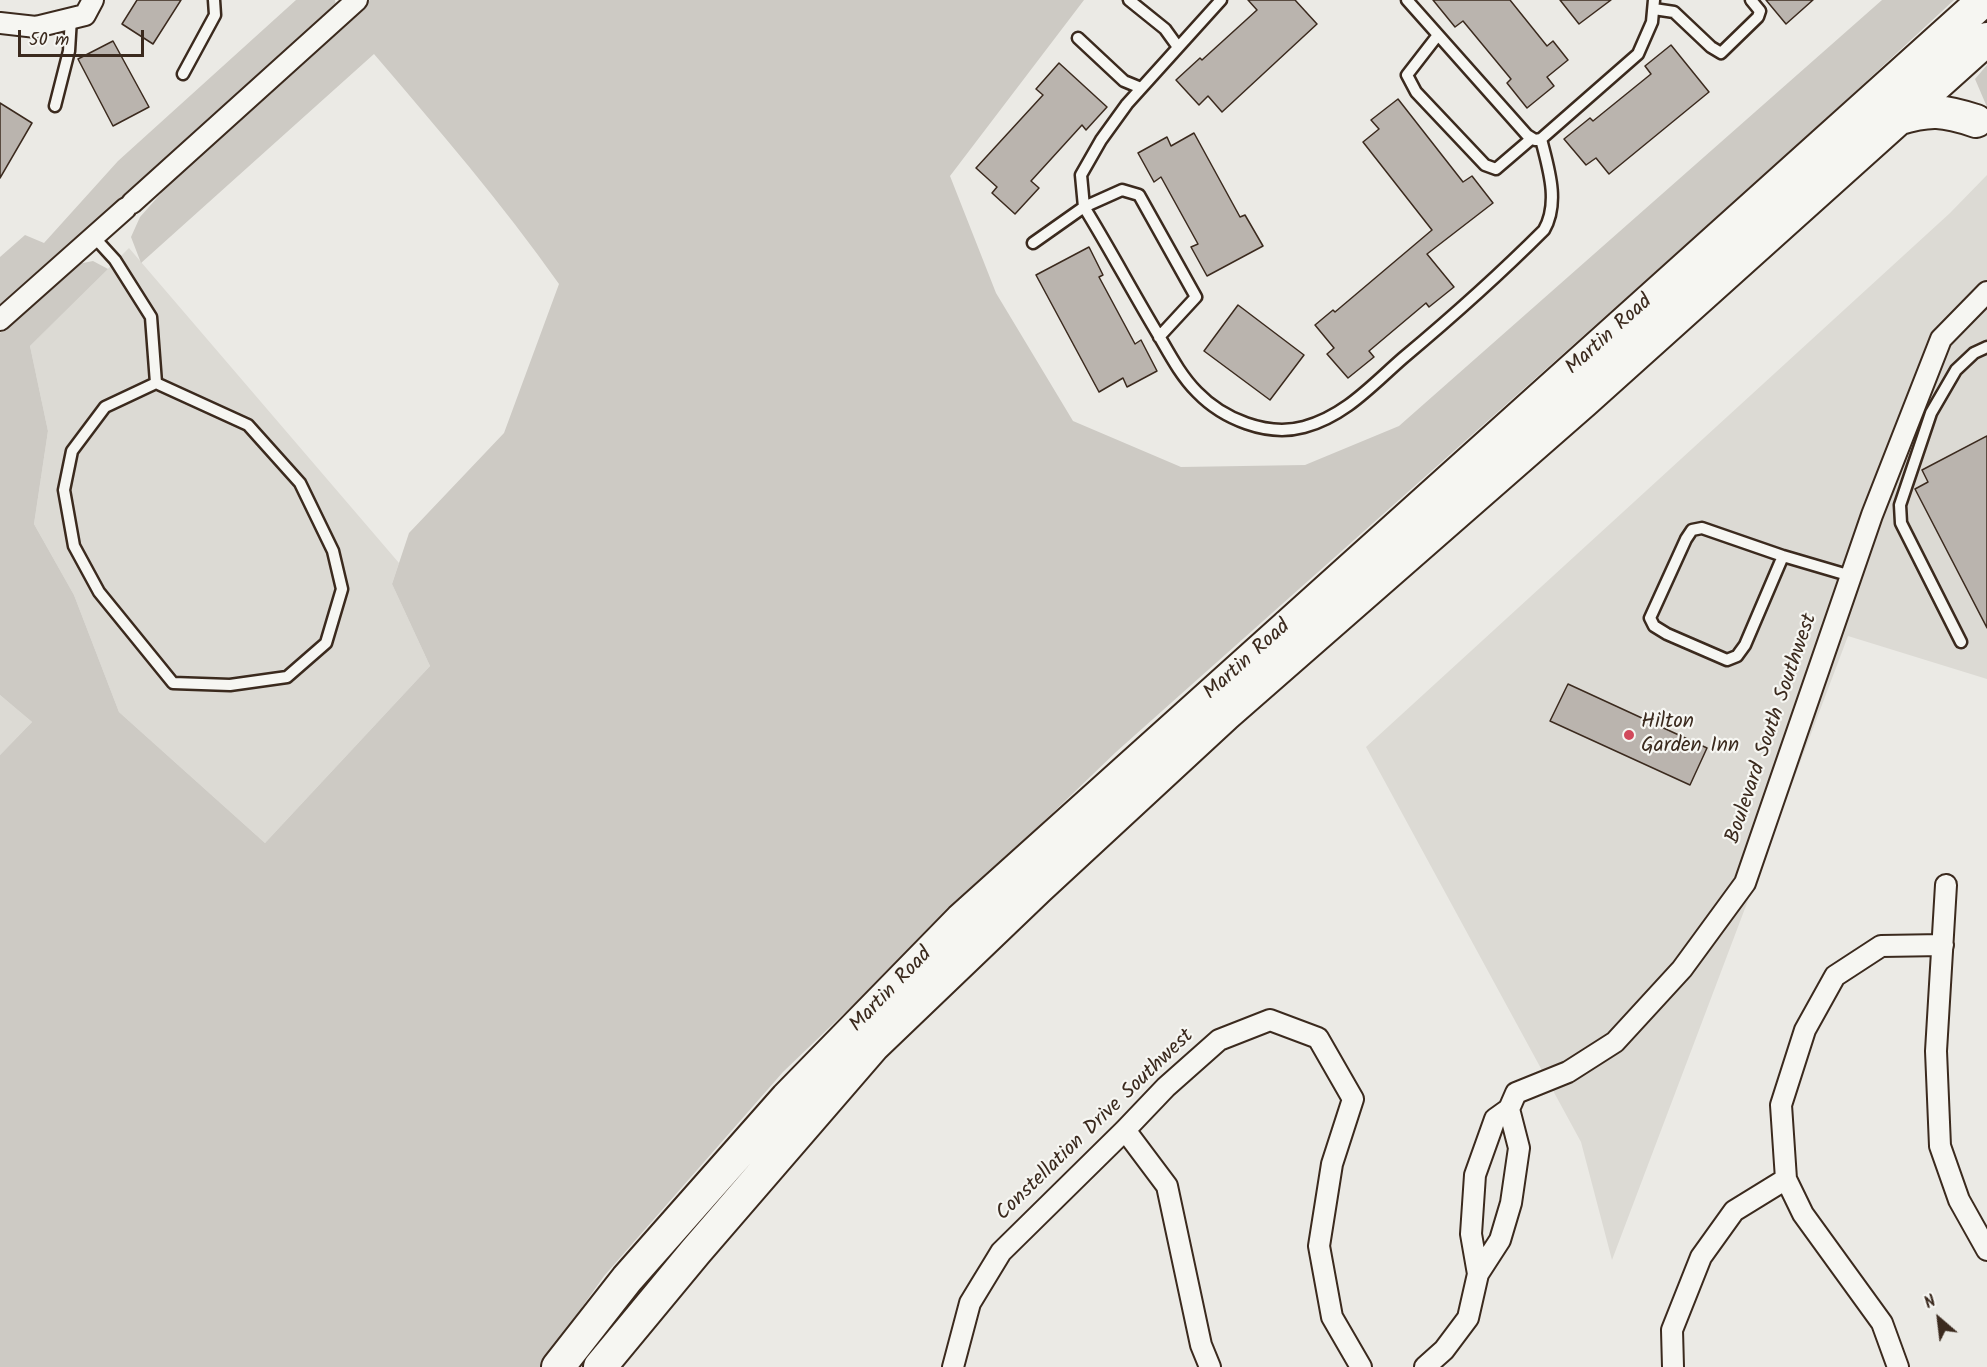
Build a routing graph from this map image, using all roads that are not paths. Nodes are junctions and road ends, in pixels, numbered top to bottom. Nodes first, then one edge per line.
1 (93, 0) edge
2 (214, 0) edge
3 (357, 0) edge
4 (1129, 0) edge
5 (1221, 0) edge
6 (1407, 0) edge
7 (1751, 0) edge
8 (1984, 0) edge
9 (1654, 5) edge
10 (71, 18) junction
11 (0, 23) edge
12 (1438, 35) junction
13 (1078, 38) dead end
14 (1987, 39) edge
15 (1178, 47) junction
16 (1960, 62) junction
17 (183, 74) dead end
18 (1141, 88) junction
19 (55, 106) dead end
20 (1897, 119) junction
21 (1981, 128) edge
22 (1536, 139) junction
23 (1084, 207) junction
24 (94, 237) junction
25 (1033, 243) dead end
26 (1987, 292) edge
27 (0, 320) edge
28 (1160, 337) junction
29 (1987, 346) edge
30 (156, 382) junction
31 (1783, 556) junction
32 (1851, 576) junction
33 (1960, 642) dead end
34 (1946, 885) dead end
35 (1942, 945) junction
36 (1509, 1109) junction
37 (1125, 1130) junction
38 (1786, 1179) junction
39 (1987, 1250) edge
40 (1478, 1274) junction
41 (558, 1367) edge
42 (600, 1367) edge
43 (953, 1367) edge
44 (1210, 1367) edge
45 (1361, 1367) edge
46 (1425, 1367) edge
47 (1672, 1367) edge
48 (1898, 1367) edge

1 - 10 street
2 - 17 lane
3 - 24 street
4 - 15 lane
5 - 15 lane
6 - 12 lane
7 - 9 lane
8 - 41 main road, Martin Road
9 - 22 lane
10 - 11 street
10 - 19 lane
12 - 22 lane
12 - 22 lane
13 - 18 lane
14 - 16 main road, Martin Road
15 - 18 lane
16 - 20 main road, Martin Road
16 - 21 main road
18 - 23 lane
20 - 21 main road
20 - 42 main road, Martin Road
22 - 28 lane
23 - 25 lane
23 - 28 lane
23 - 28 lane
24 - 27 street
24 - 30 lane
26 - 32 street, Boulevard South Southwest
29 - 33 lane
30 - 30 lane
31 - 31 lane
31 - 32 lane
32 - 36 street, Boulevard South Southwest
34 - 35 street
35 - 38 street
35 - 39 street
36 - 40 street
36 - 40 street, Boulevard South Southwest
37 - 43 street, Constellation Drive Southwest
37 - 44 street
37 - 45 street, Constellation Drive Southwest
38 - 47 street
38 - 48 street
40 - 46 street

